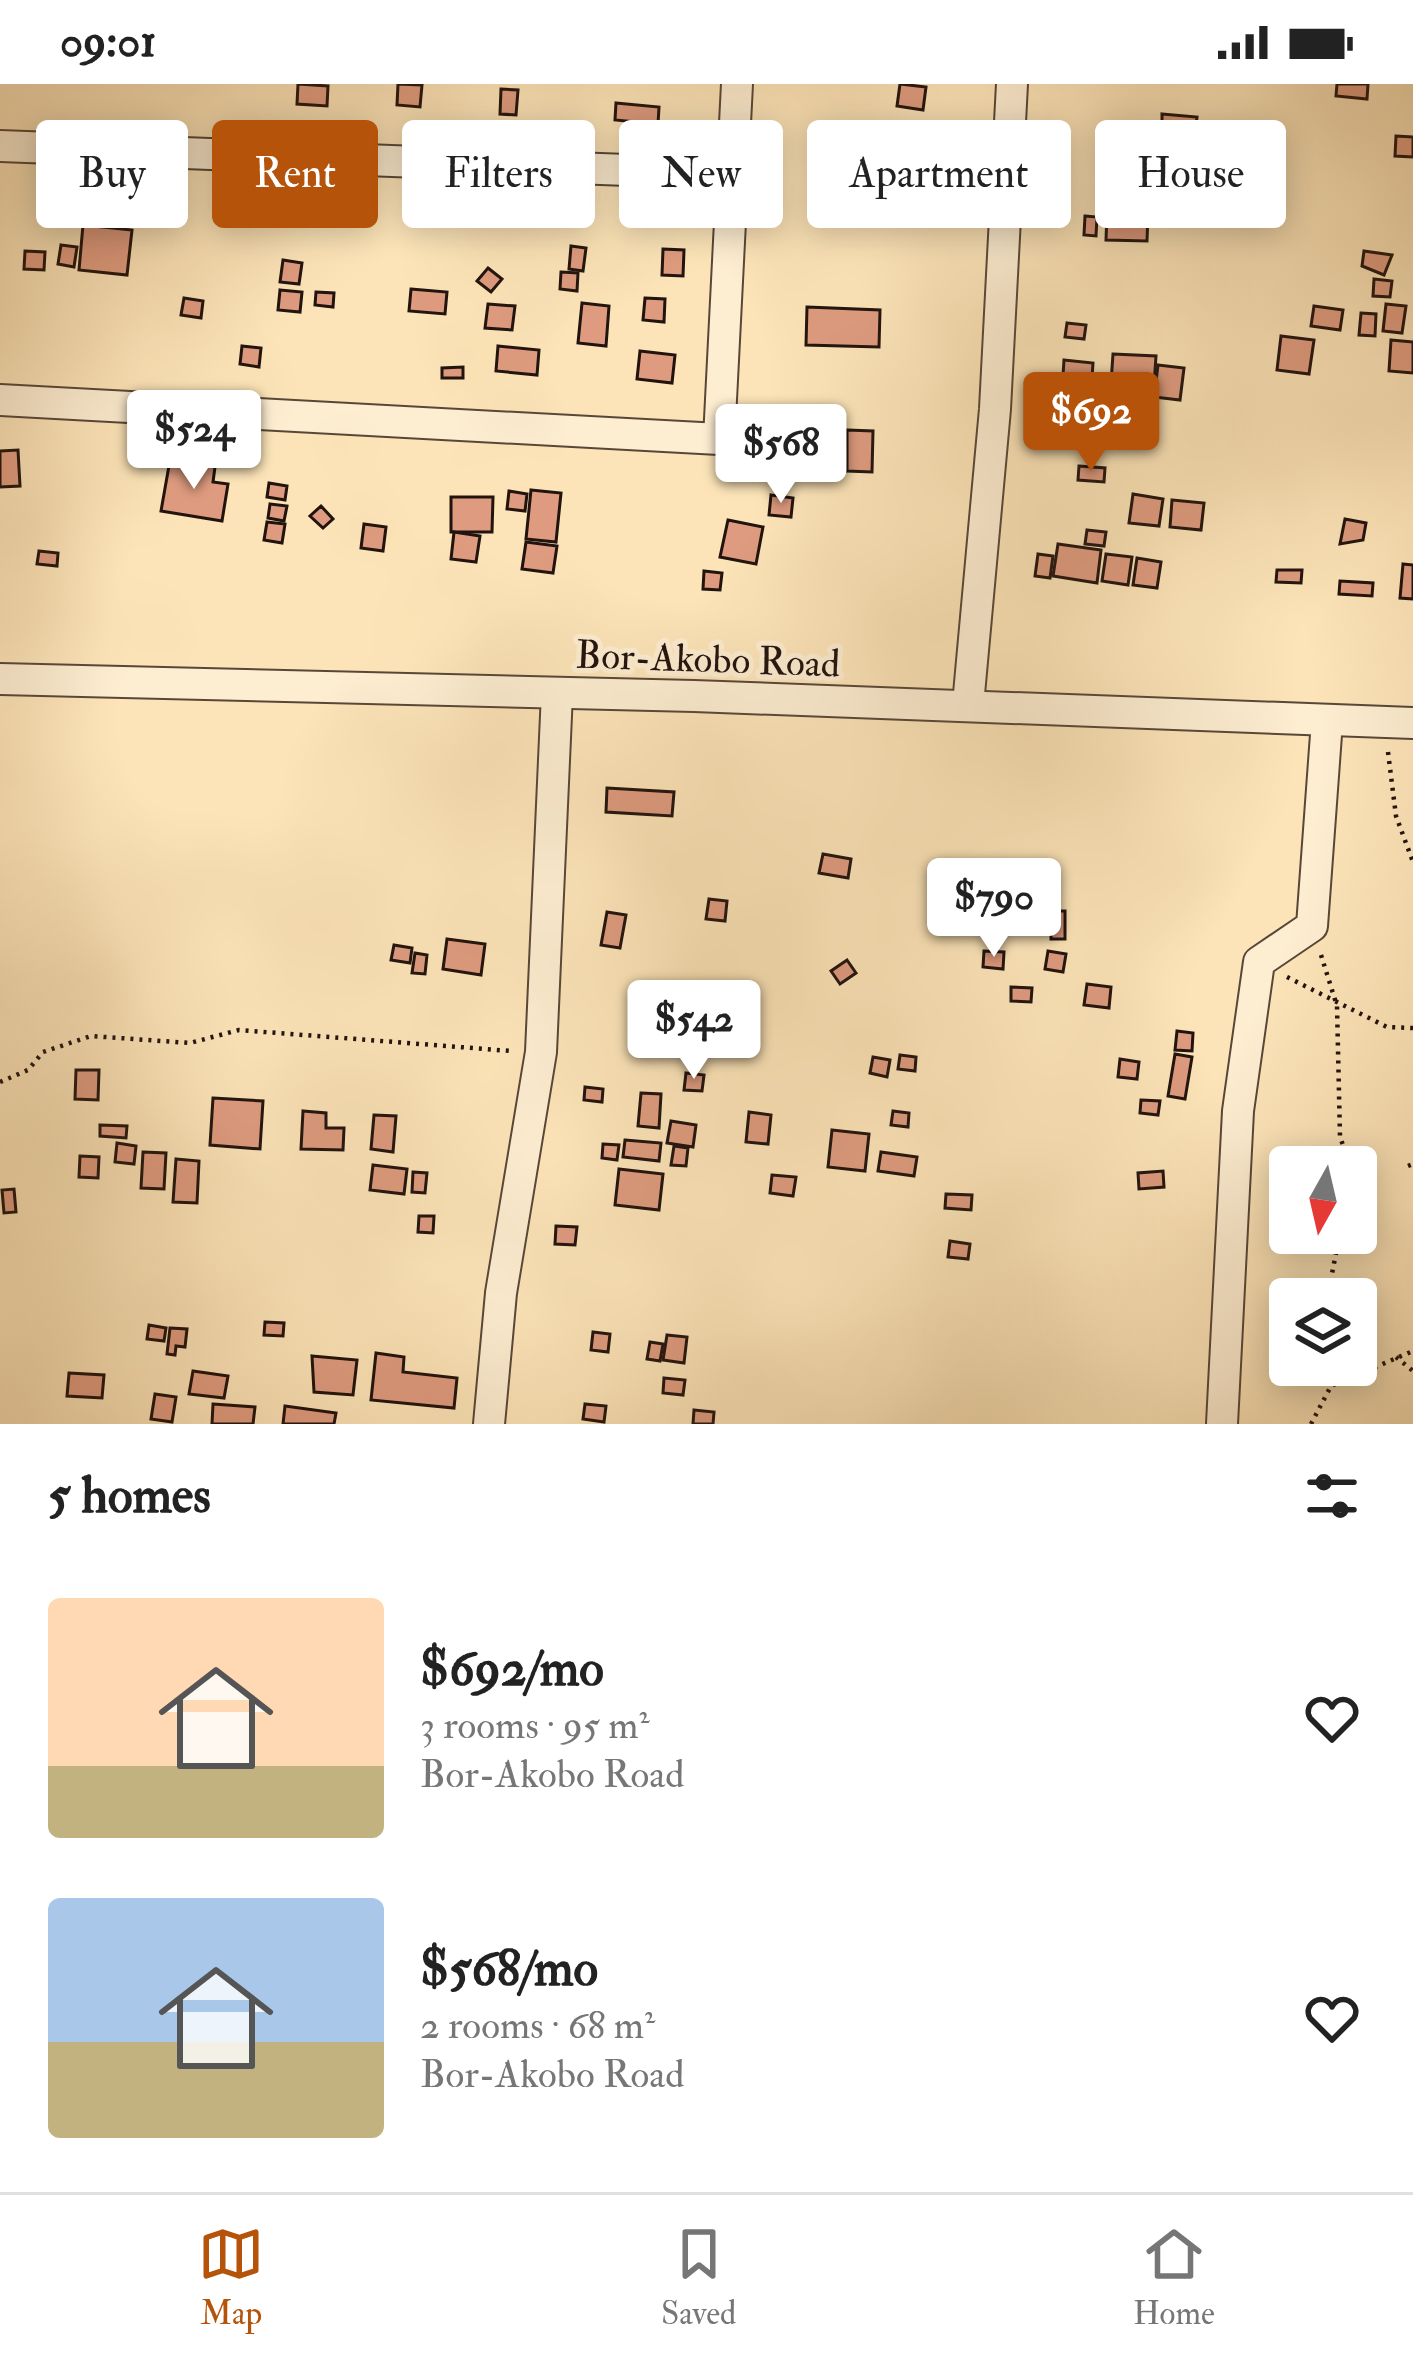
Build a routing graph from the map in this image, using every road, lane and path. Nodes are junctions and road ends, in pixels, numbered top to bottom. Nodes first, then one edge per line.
1 (737, 84) edge
2 (1012, 84) edge
3 (735, 120) edge
4 (0, 146) edge
5 (619, 170) edge
6 (730, 228) edge
7 (0, 400) edge
8 (0, 679) edge
9 (557, 693) junction
10 (968, 705) junction
11 (1327, 721) junction
12 (1399, 722) edge
13 (1413, 862) edge
14 (1312, 926) junction
15 (1259, 962) junction
16 (1337, 1006) junction
17 (1413, 1028) edge
18 (541, 1052) junction
19 (0, 1082) edge
20 (1343, 1146) edge
21 (1413, 1351) edge
22 (1396, 1358) junction
23 (1377, 1366) edge
24 (1413, 1372) edge
25 (1331, 1386) edge
26 (489, 1424) edge
27 (1222, 1424) edge
28 (1311, 1424) edge

1 - 3 street
2 - 10 street
4 - 5 street
6 - 7 street
8 - 9 street, Bor-Akobo Road
9 - 10 street, Bor-Akobo Road
9 - 18 street
10 - 11 street, Bor-Akobo Road
11 - 12 street, Bor-Akobo Road
11 - 14 street
12 - 13 path
14 - 15 street
14 - 16 path
15 - 16 path
15 - 27 street
16 - 17 path
16 - 20 path
18 - 19 path
18 - 26 street
21 - 22 path
22 - 23 path
22 - 24 path
25 - 28 path

